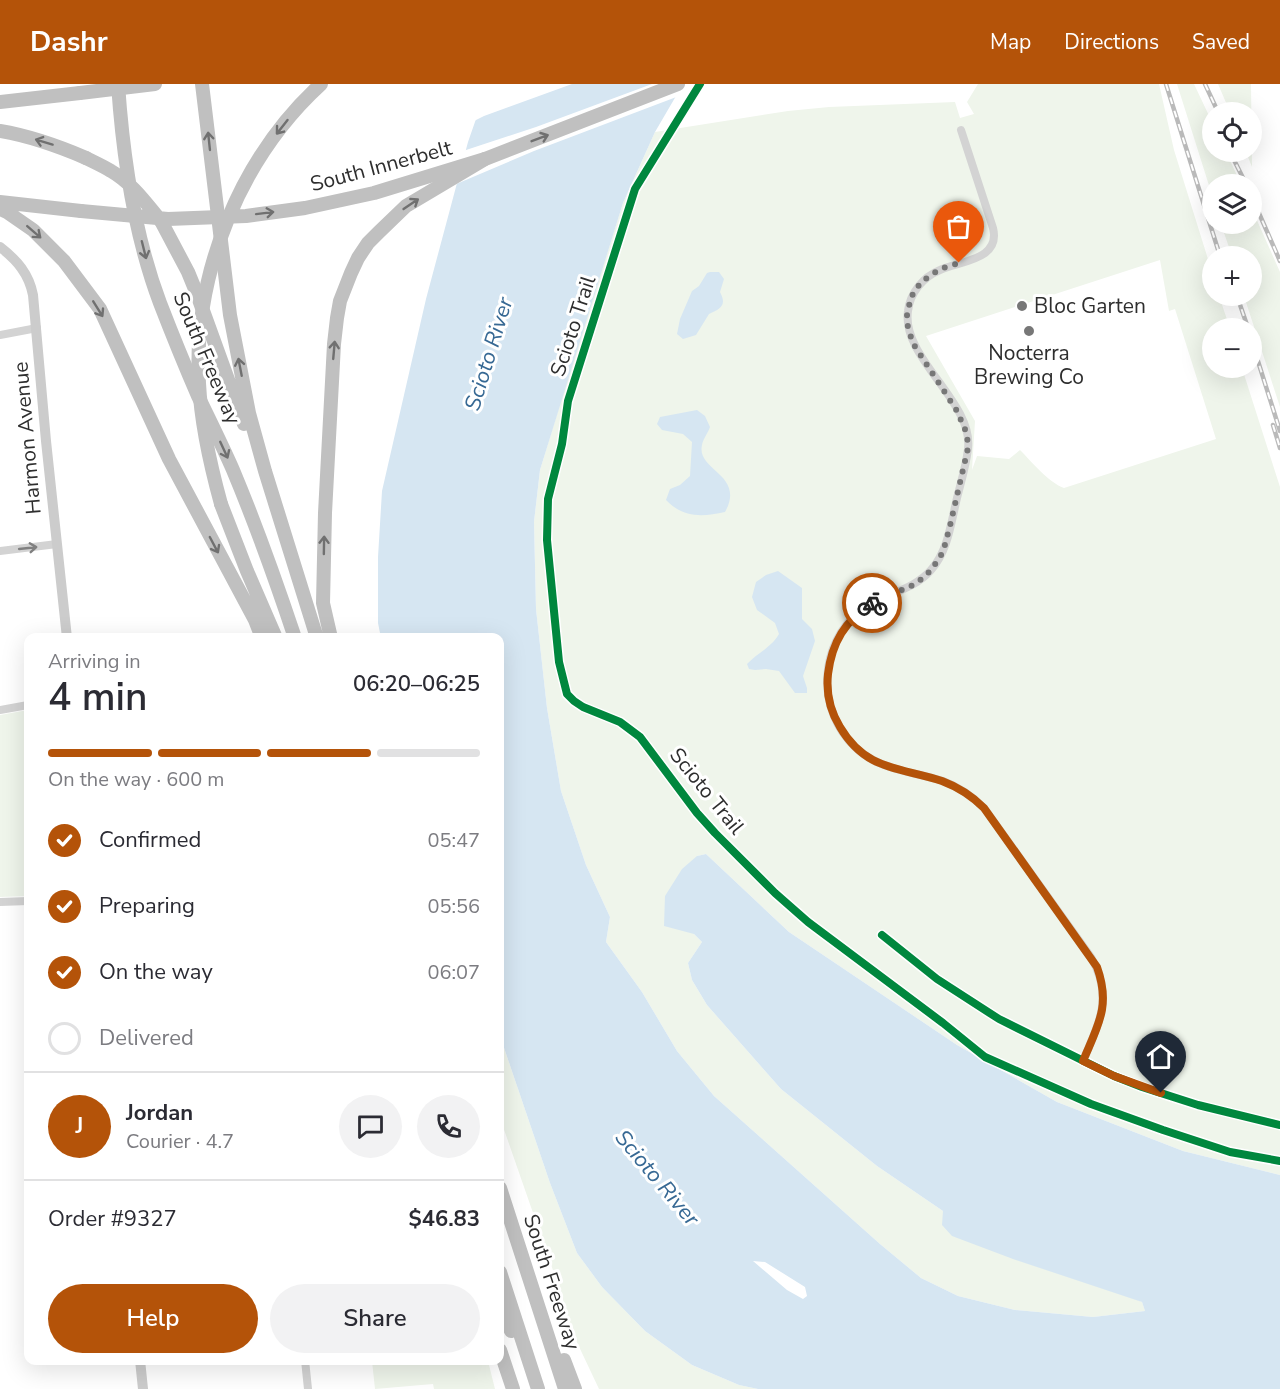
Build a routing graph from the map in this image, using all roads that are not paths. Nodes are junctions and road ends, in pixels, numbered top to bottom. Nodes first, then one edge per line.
1 (118, 84) edge
2 (154, 84) edge
3 (202, 84) edge
4 (321, 84) edge
5 (678, 84) edge
6 (0, 102) edge
7 (961, 130) dead end
8 (0, 131) edge
9 (485, 159) junction
10 (0, 202) edge
11 (0, 209) edge
12 (0, 248) edge
13 (37, 328) junction
14 (0, 335) edge
15 (275, 505) junction
16 (57, 544) junction
17 (0, 551) edge
18 (66, 633) edge
19 (260, 633) edge
20 (274, 633) edge
21 (293, 633) edge
22 (315, 633) edge
23 (330, 633) edge
24 (24, 706) edge
25 (0, 710) edge
26 (24, 901) edge
27 (0, 902) edge
28 (882, 935) dead end
29 (1083, 1061) junction
30 (1280, 1125) edge
31 (504, 1200) edge
32 (523, 1258) junction
33 (504, 1284) edge
34 (504, 1315) edge
35 (504, 1362) edge
36 (141, 1365) edge
37 (306, 1365) edge
38 (143, 1389) edge
39 (308, 1389) edge
40 (513, 1389) edge
41 (538, 1389) edge
42 (564, 1389) edge
43 (575, 1389) edge

1 -> 21 highway, South Freeway
2 - 6 highway, bridge
15 -> 3 highway, South Freeway
4 -> 20 highway, bridge
9 -> 5 highway, South Innerbelt
7 - 29 street
15 -> 8 highway, bridge
10 -> 9 highway, South Innerbelt, bridge
23 -> 9 highway, bridge
11 -> 19 highway
12 - 13 main road, Harmon Avenue
13 - 14 street
13 - 16 main road, Harmon Avenue
15 - 22 highway, South Freeway
17 -> 16 street
16 - 18 main road, Harmon Avenue
24 - 25 street
26 - 27 street
28 - 29 street
29 - 30 street
31 - 32 highway, South Freeway
32 - 42 highway, South Freeway
32 - 43 highway
33 - 41 highway
34 - 41 highway
35 - 40 highway
36 - 38 main road
37 - 39 street

